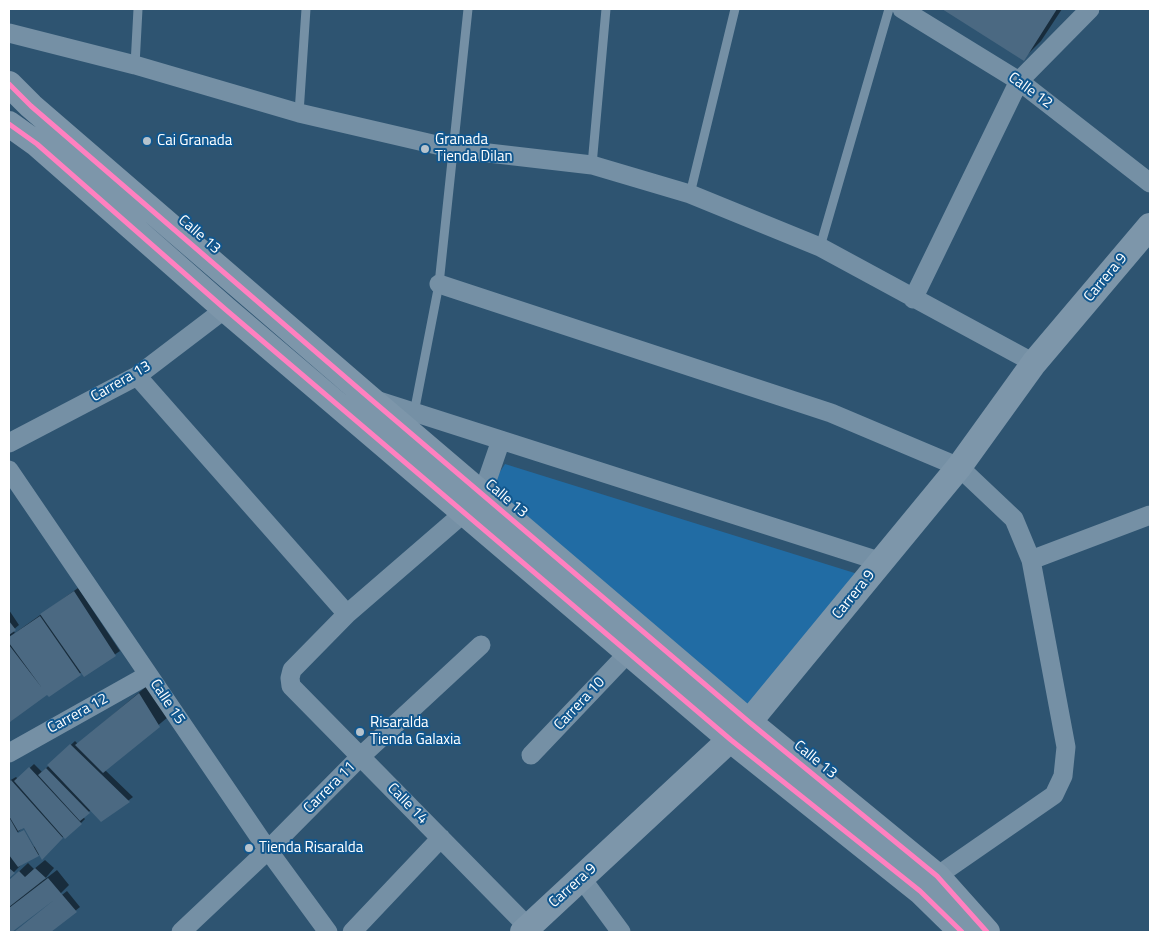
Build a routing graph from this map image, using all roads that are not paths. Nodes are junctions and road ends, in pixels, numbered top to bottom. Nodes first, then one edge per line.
1 (138, 9) edge
2 (306, 9) edge
3 (468, 9) edge
4 (606, 9) edge
5 (735, 9) edge
6 (889, 9) edge
7 (902, 9) edge
8 (1080, 12) edge
9 (9, 33) edge
10 (135, 65) junction
11 (1019, 81) junction
12 (9, 84) edge
13 (299, 114) junction
14 (9, 124) edge
15 (454, 149) junction
16 (592, 165) junction
17 (1150, 183) edge
18 (690, 194) junction
19 (1150, 226) edge
20 (820, 247) junction
21 (439, 284) junction
22 (913, 299) junction
23 (225, 309) junction
24 (1034, 363) junction
25 (137, 376) junction
26 (367, 396) junction
27 (414, 413) junction
28 (501, 440) junction
29 (9, 443) edge
30 (959, 467) junction
31 (9, 470) edge
32 (473, 504) junction
33 (1150, 516) edge
34 (1031, 560) junction
35 (882, 562) junction
36 (346, 614) junction
37 (481, 645) dead end
38 (629, 652) junction
39 (148, 675) junction
40 (740, 731) junction
41 (9, 751) edge
42 (531, 755) dead end
43 (360, 757) junction
44 (441, 838) junction
45 (268, 850) junction
46 (937, 876) junction
47 (582, 879) junction
48 (526, 930) edge
49 (181, 932) edge
50 (328, 932) edge
51 (352, 932) edge
52 (621, 932) edge
53 (962, 932) edge
54 (987, 932) edge

1 - 10 lane
2 - 13 lane
3 - 15 lane
4 - 16 lane
5 - 18 lane
6 - 20 lane
7 - 11 street, Calle 12
8 - 11 street
9 - 10 street
10 - 13 street
11 - 17 street, Calle 12
11 - 22 street
12 - 26 main road, Calle 13
13 - 15 street
14 - 23 main road, Calle 13
15 - 16 street
15 - 21 lane
16 - 18 street
18 - 20 street
19 - 24 main road, Carrera 9
20 - 22 street
21 - 27 lane
21 - 30 street
22 - 24 street
23 - 25 street, Carrera 13
23 - 32 main road, Calle 13
24 - 30 main road, Carrera 9
25 - 29 street, Carrera 13
25 - 36 street
26 - 27 street
26 - 32 main road, Calle 13
27 - 28 street
28 - 32 street
28 - 35 street
30 - 34 street
30 - 35 main road, Carrera 9
31 - 39 street, Calle 15
32 - 36 street
32 - 38 main road, Calle 13
32 - 40 main road, Calle 13
33 - 34 street
34 - 46 street
35 - 40 main road, Carrera 9
36 - 43 street, Calle 14
37 - 43 street, Carrera 11
38 - 40 main road, Calle 13
38 - 42 street, Carrera 10
39 - 41 street, Carrera 12
39 - 45 street, Calle 15
40 - 46 main road, Calle 13
40 - 47 main road, Carrera 9
40 - 53 main road, Calle 13
43 - 44 street, Calle 14
43 - 45 street, Carrera 11
44 - 48 street, Calle 14
44 - 51 street
45 - 49 street, Carrera 11
45 - 50 street, Calle 15
46 - 54 main road, Calle 13
47 - 48 main road, Carrera 9
47 - 52 street

